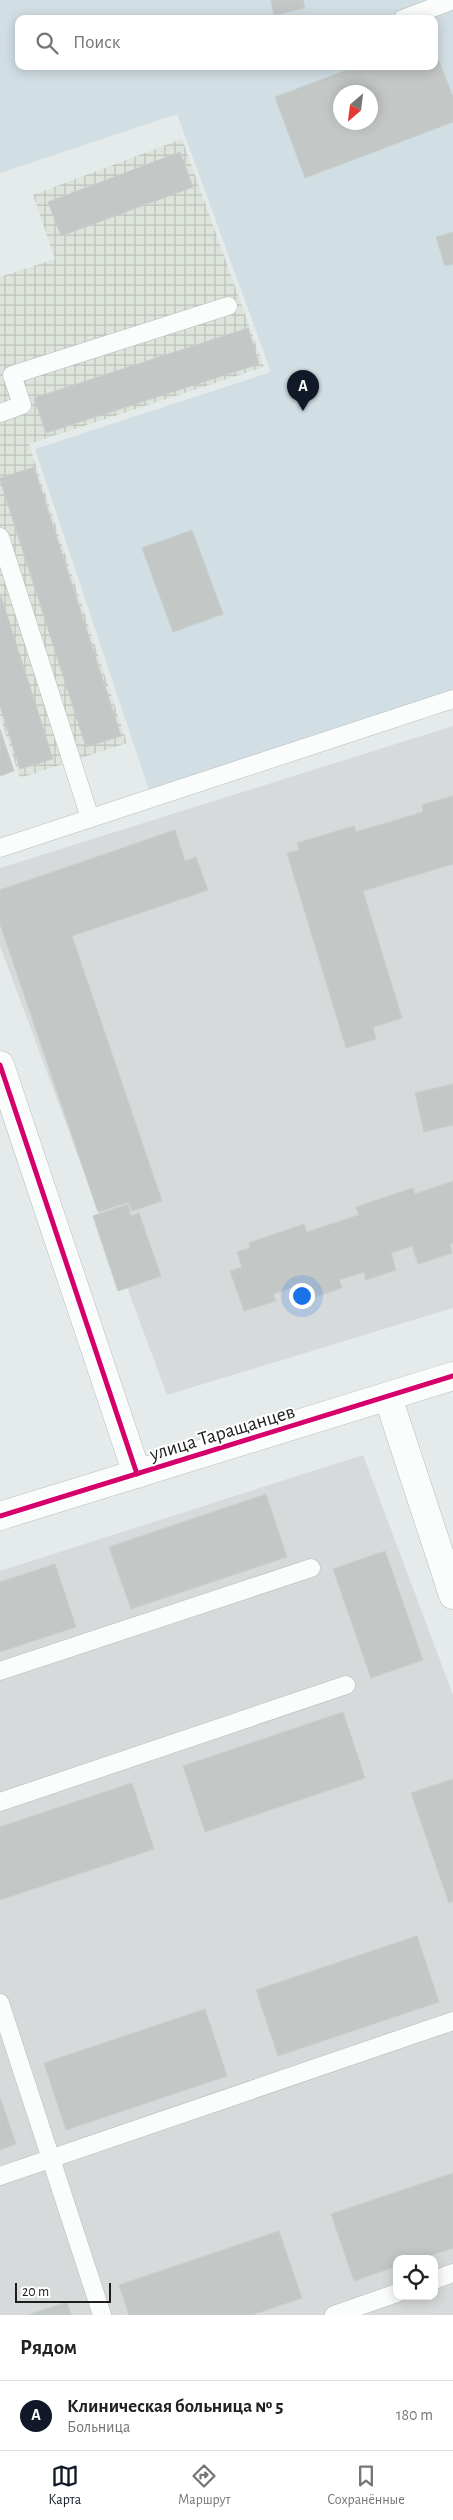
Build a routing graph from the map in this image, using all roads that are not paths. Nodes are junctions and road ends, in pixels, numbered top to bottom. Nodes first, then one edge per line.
1 (453, 0) edge
2 (414, 15) edge
3 (228, 306) dead end
4 (0, 413) edge
5 (0, 537) edge
6 (453, 699) edge
7 (90, 818) junction
8 (0, 848) edge
9 (0, 1064) edge
10 (453, 1376) edge
11 (388, 1397) junction
12 (137, 1474) junction
13 (0, 1516) edge
14 (312, 1568) dead end
15 (453, 1595) edge
16 (0, 1671) edge
17 (346, 1685) dead end
18 (0, 1802) edge
19 (0, 2003) edge
20 (453, 2021) edge
21 (51, 2159) junction
22 (0, 2176) edge
23 (453, 2273) edge
24 (438, 2279) edge
25 (393, 2294) edge
26 (102, 2315) edge
27 (334, 2315) edge

1 - 2 lane
3 - 4 lane
5 - 7 lane
6 - 7 lane
7 - 8 lane
9 - 12 street
10 - 11 street, улица Таращанцев
11 - 12 street, улица Таращанцев
11 - 15 street
12 - 13 street, улица Таращанцев
14 - 16 lane
17 - 18 lane
19 - 21 lane
20 - 21 lane
21 - 22 lane
21 - 26 lane
23 - 24 lane
25 - 27 lane

